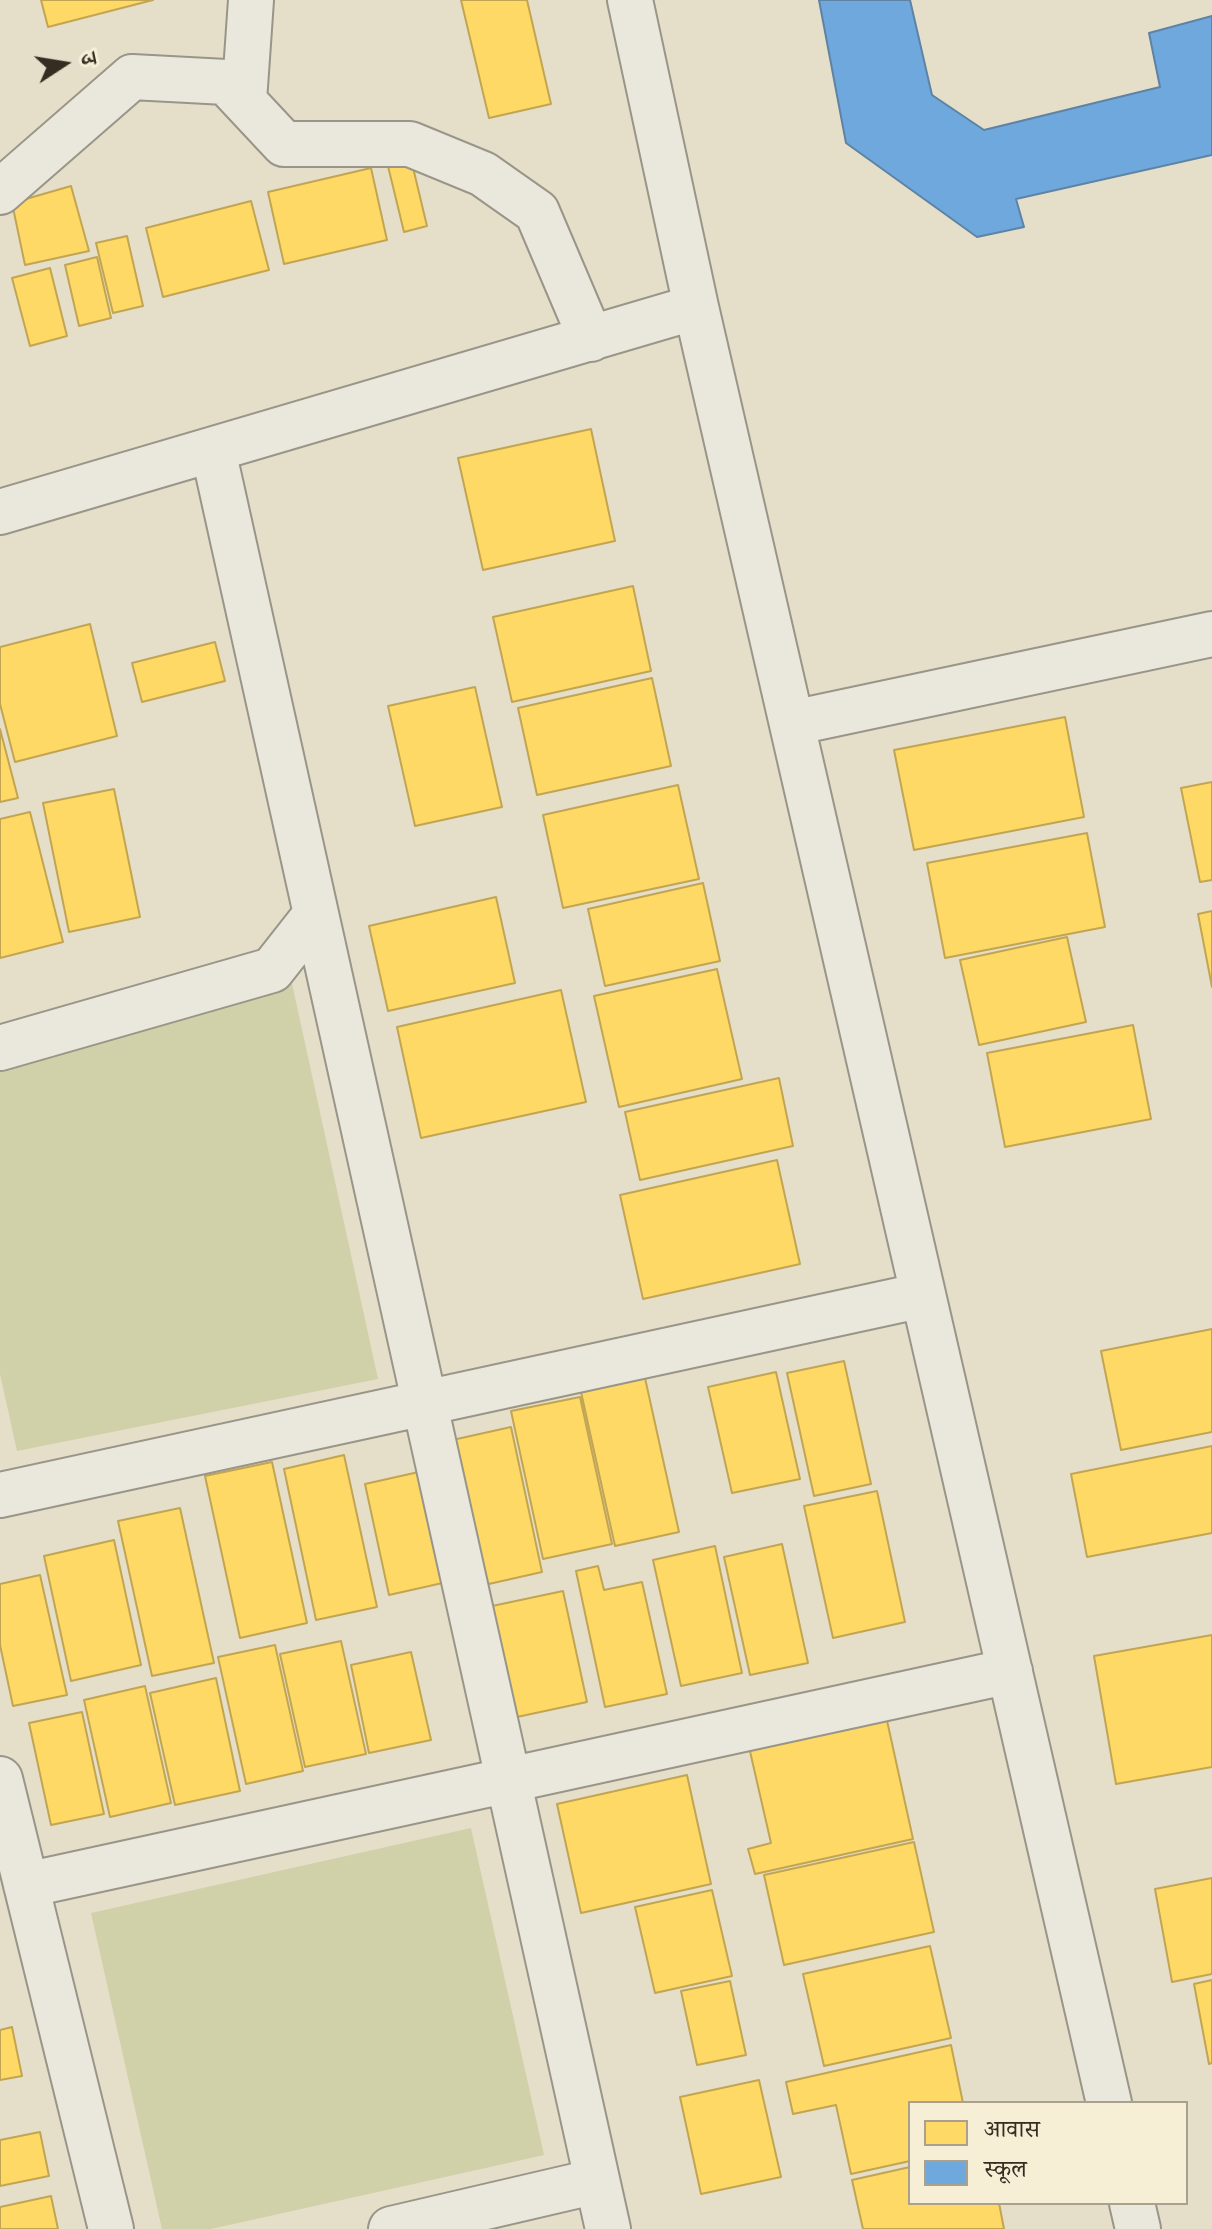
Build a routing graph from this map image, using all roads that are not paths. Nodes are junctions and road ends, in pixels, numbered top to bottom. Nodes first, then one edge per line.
1 (251, 0) edge
2 (630, 0) edge
3 (244, 101) junction
4 (0, 192) edge
5 (696, 307) junction
6 (591, 339) junction
7 (213, 450) junction
8 (0, 512) edge
9 (1212, 634) edge
10 (792, 723) junction
11 (316, 914) junction
12 (0, 1048) edge
13 (923, 1295) junction
14 (425, 1403) junction
15 (0, 1495) edge
16 (1010, 1671) junction
17 (0, 1779) edge
18 (508, 1780) junction
19 (26, 1885) junction
20 (1109, 2101) edge
21 (597, 2181) junction
22 (1132, 2205) edge
23 (111, 2229) edge
24 (391, 2229) edge
25 (608, 2229) edge
26 (1138, 2229) edge

1 - 3 street
2 - 5 street
3 - 4 street
3 - 6 street
5 - 6 street
5 - 10 street
6 - 7 street
7 - 8 street
7 - 11 street
9 - 10 street
10 - 13 street
11 - 12 street
11 - 14 street
13 - 14 street
13 - 16 street
14 - 15 street
14 - 18 street
16 - 18 street
16 - 20 street
17 - 19 street
18 - 19 street
18 - 21 street
19 - 23 street
21 - 24 street
21 - 25 street
22 - 26 street

